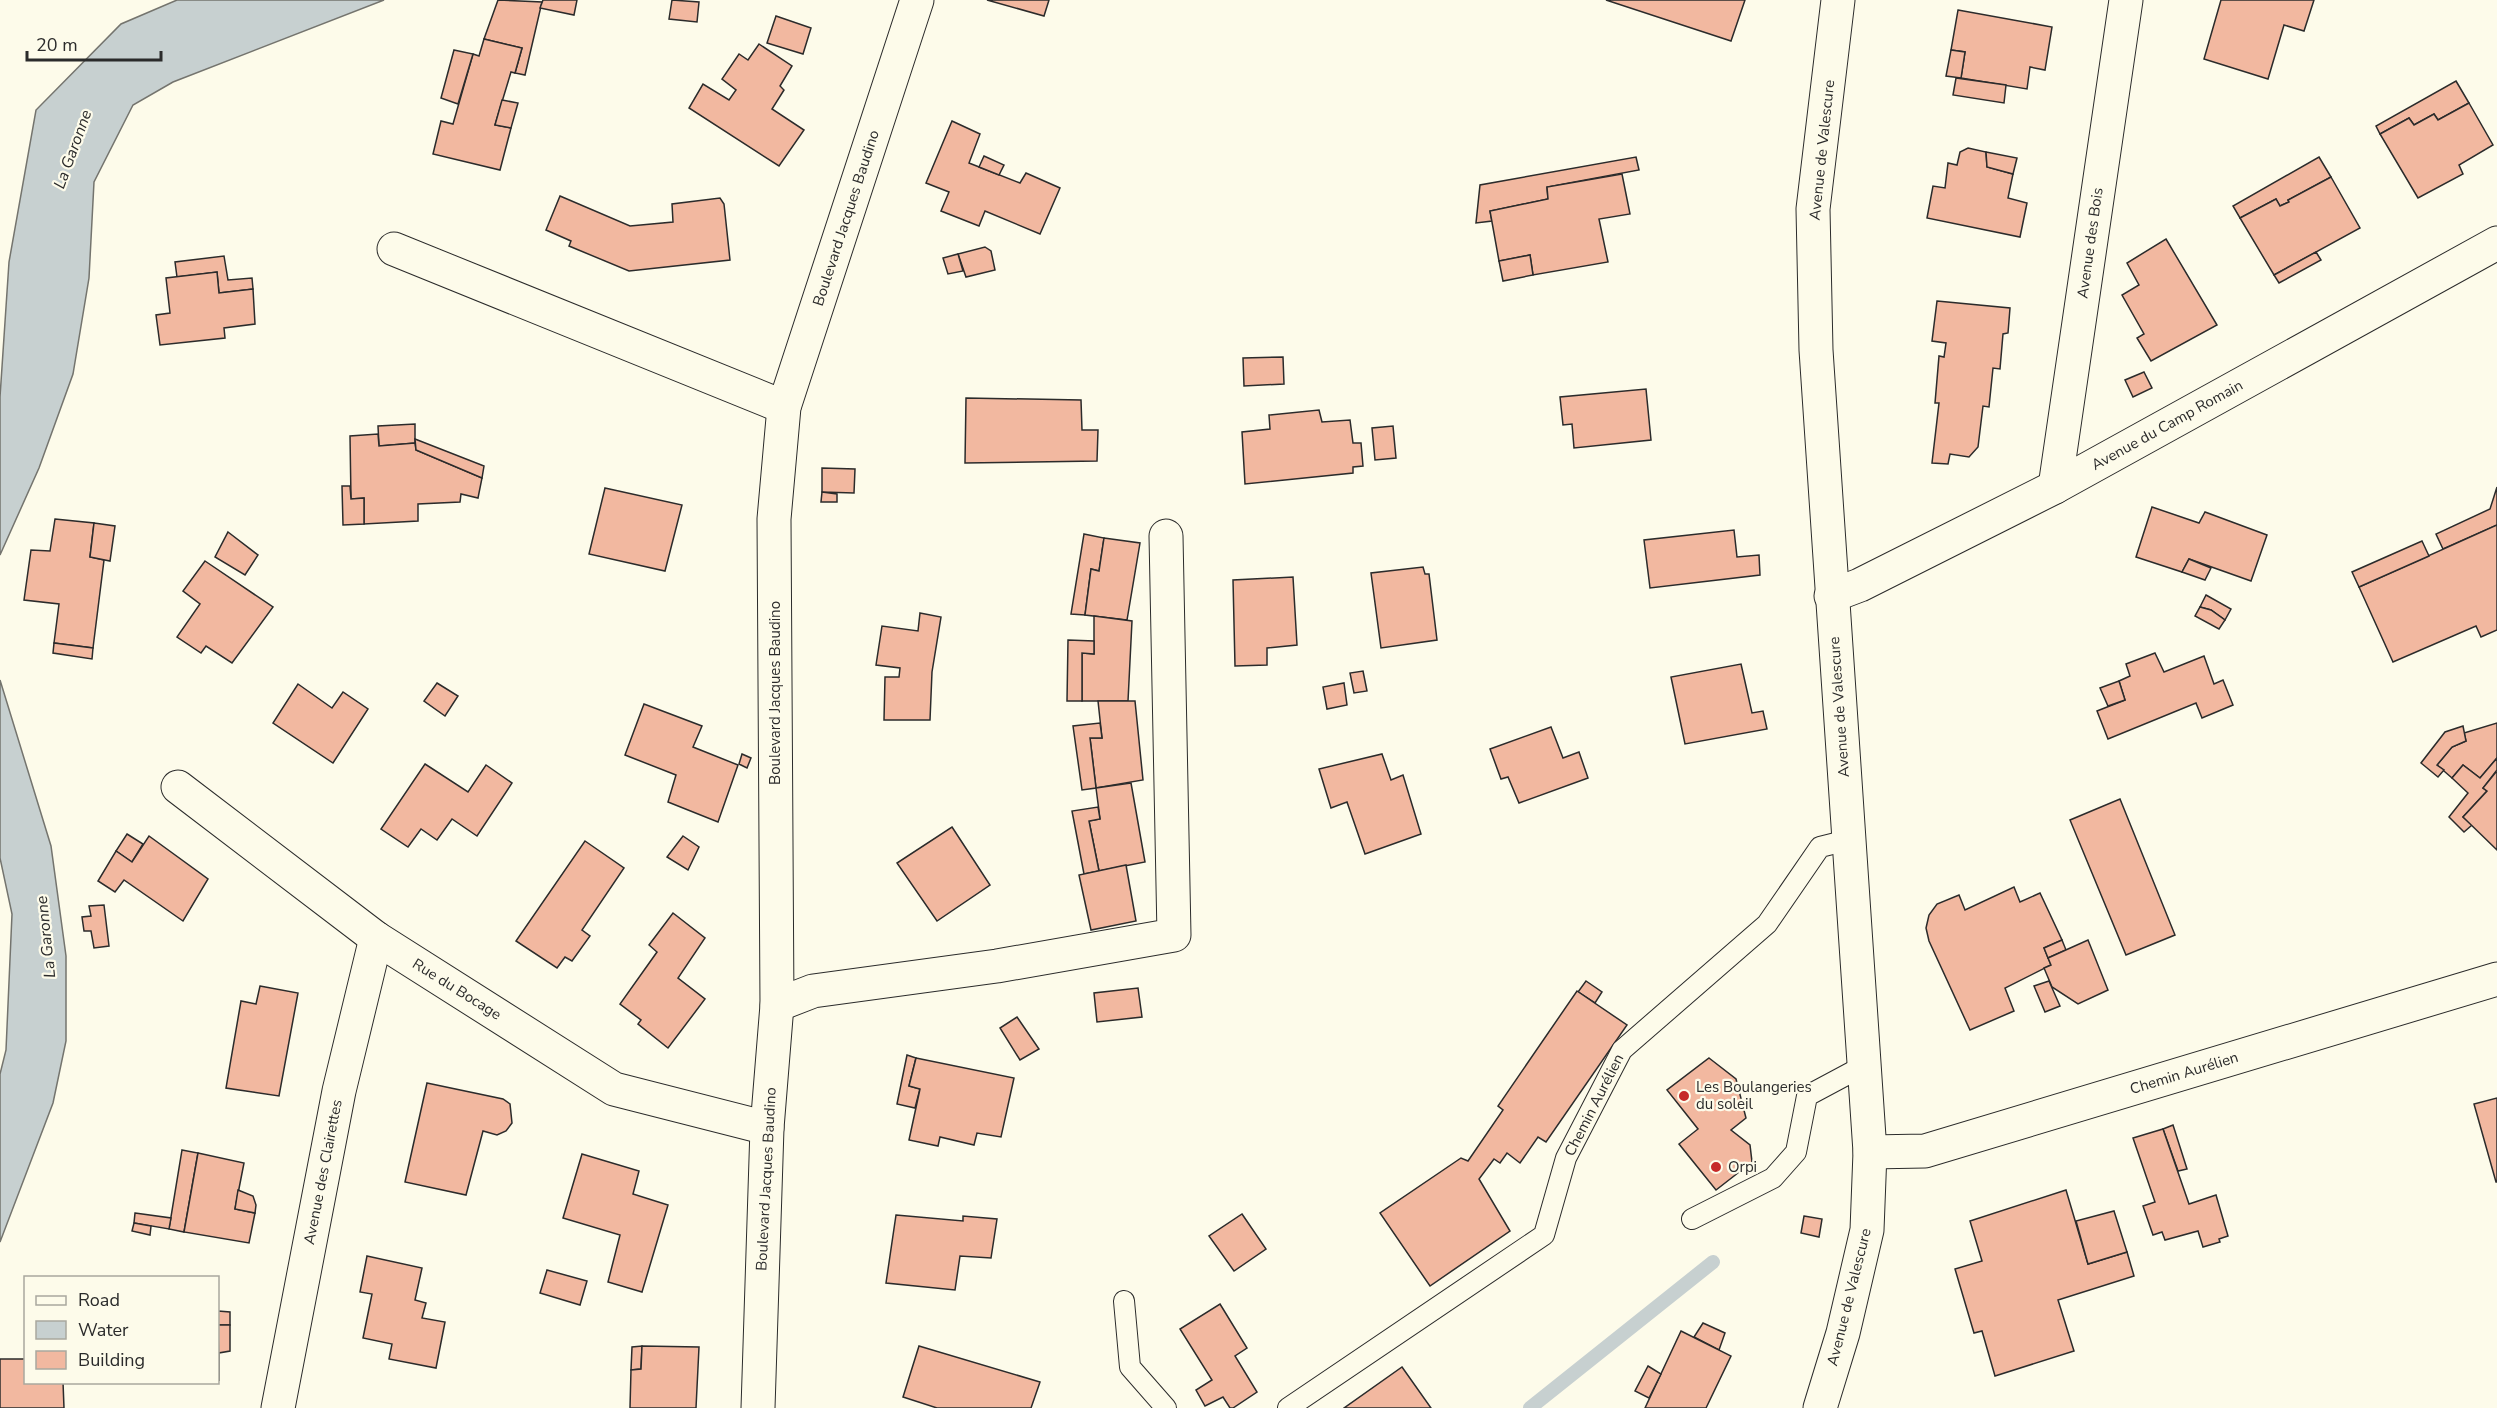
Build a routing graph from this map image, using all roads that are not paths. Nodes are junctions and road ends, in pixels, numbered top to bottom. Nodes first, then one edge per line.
1 (918, 0) edge
2 (1838, 0) edge
3 (2126, 0) edge
4 (2497, 243) edge
5 (394, 249) dead end
6 (784, 407) junction
7 (2055, 487) junction
8 (1166, 536) dead end
9 (1831, 596) junction
10 (178, 787) dead end
11 (1848, 840) junction
12 (376, 938) junction
13 (2497, 979) edge
14 (777, 1005) junction
15 (1865, 1065) junction
16 (767, 1128) junction
17 (1870, 1152) junction
18 (1692, 1219) dead end
19 (1124, 1301) dead end
20 (278, 1408) edge
21 (758, 1408) edge
22 (1166, 1408) edge
23 (1288, 1408) edge
24 (1820, 1408) edge

1 - 6 street, Boulevard Jacques Baudino
2 - 9 street, Avenue de Valescure
3 - 7 street, Avenue des Bois
4 - 7 street, Avenue du Camp Romain
5 - 6 street
6 - 14 street, Boulevard Jacques Baudino
7 - 9 street, Avenue du Camp Romain
8 - 14 street
9 - 11 street, Avenue de Valescure
10 - 12 street, Rue du Bocage
11 - 15 street, Avenue de Valescure
11 - 23 lane, Chemin Aurélien
12 - 16 street, Rue du Bocage
12 - 20 street, Avenue des Clairettes
13 - 17 street, Chemin Aurélien
14 - 16 street, Boulevard Jacques Baudino
15 - 17 street, Avenue de Valescure
15 - 18 lane
16 - 21 street, Boulevard Jacques Baudino
17 - 24 street, Avenue de Valescure
19 - 22 lane

